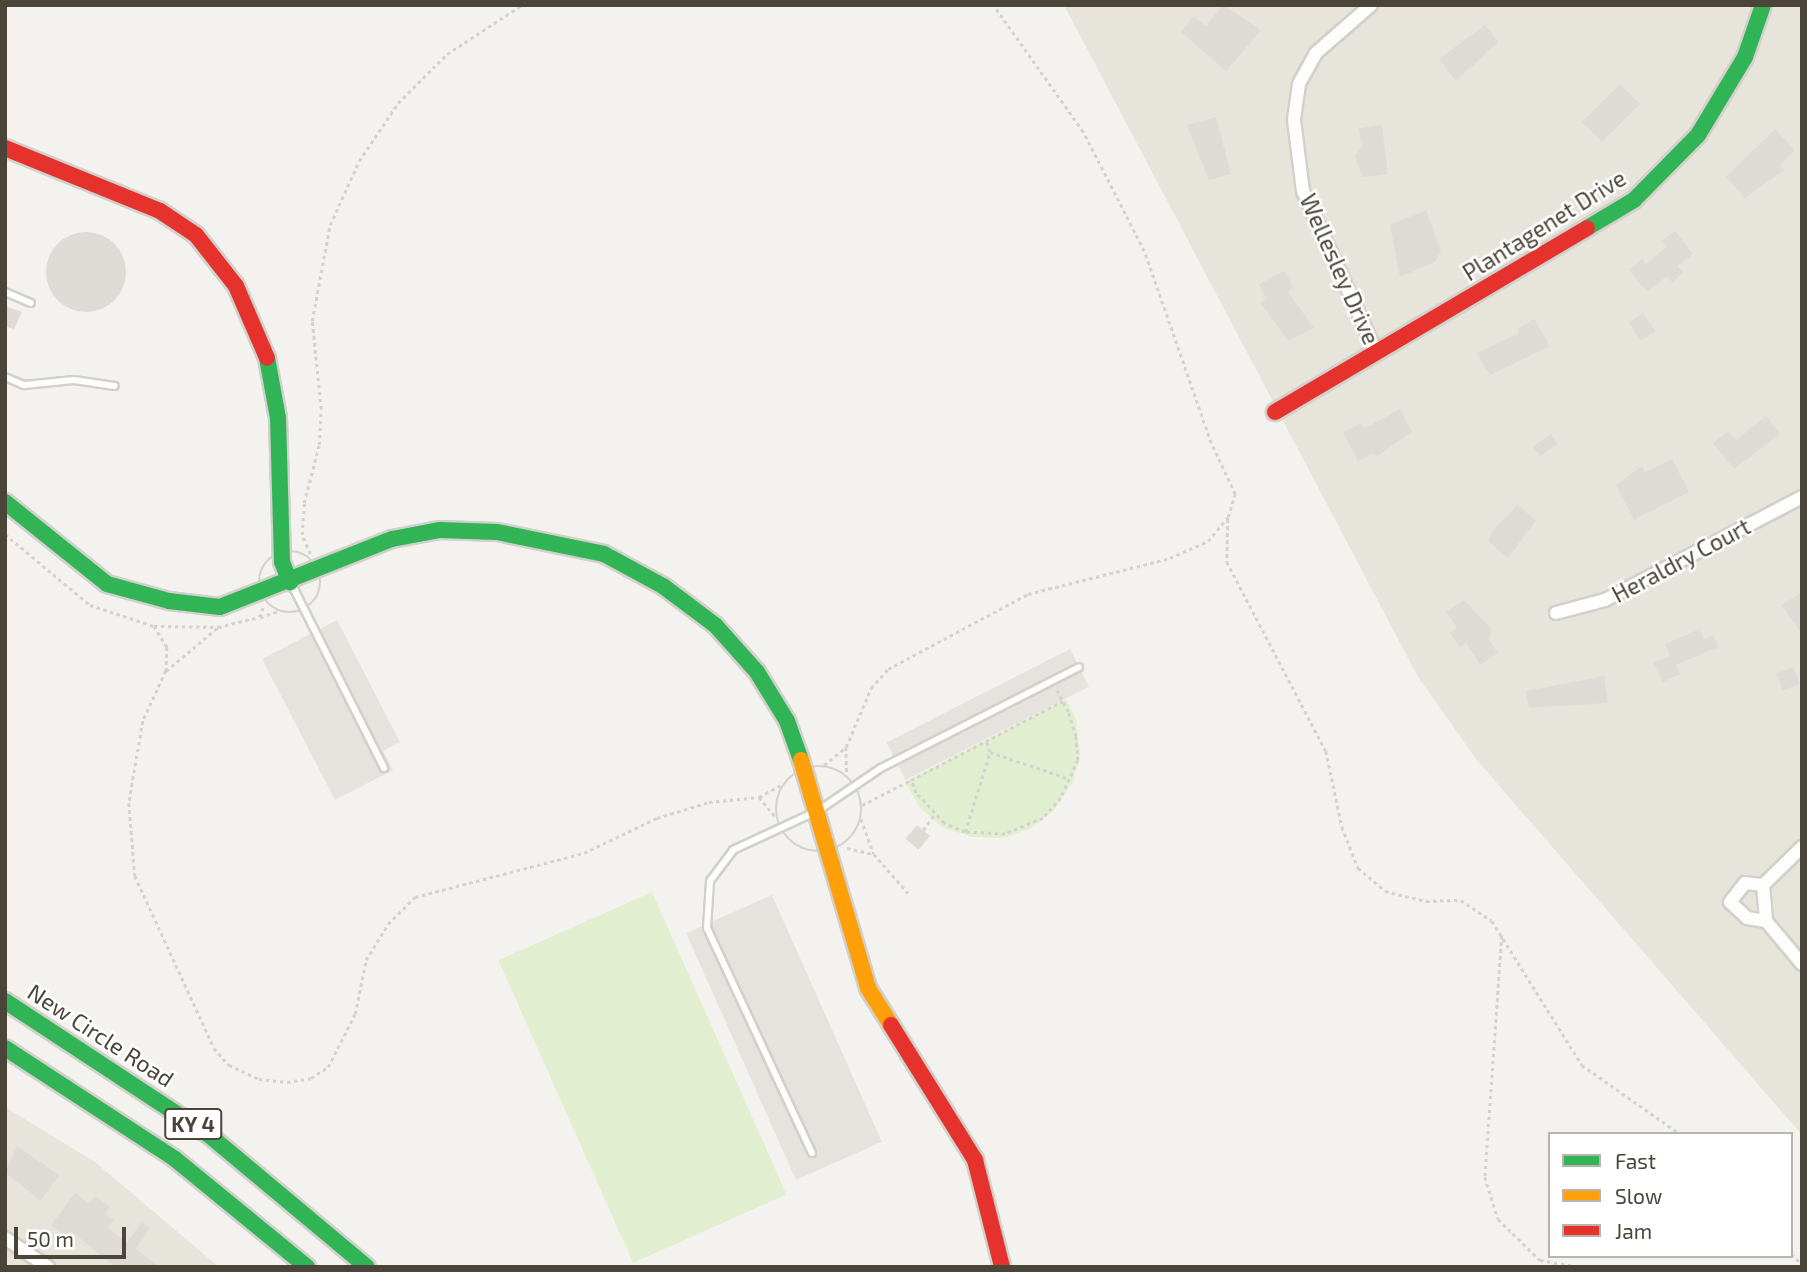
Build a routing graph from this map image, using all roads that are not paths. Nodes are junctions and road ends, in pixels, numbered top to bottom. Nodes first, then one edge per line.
1 (1371, 5) edge
2 (1763, 5) edge
3 (5, 148) edge
4 (5, 292) edge
5 (31, 303) dead end
6 (1377, 354) junction
7 (5, 377) edge
8 (115, 386) dead end
9 (1275, 412) dead end
10 (1802, 496) edge
11 (5, 502) edge
12 (290, 582) junction
13 (1556, 612) dead end
14 (1079, 667) dead end
15 (384, 768) dead end
16 (819, 810) junction
17 (1802, 847) edge
18 (1763, 885) junction
19 (1766, 921) junction
20 (1802, 964) edge
21 (5, 1001) edge
22 (5, 1048) edge
23 (812, 1153) dead end
24 (5, 1238) edge
25 (48, 1267) edge
26 (307, 1267) edge
27 (367, 1267) edge
28 (1003, 1267) edge

1 - 6 street, Wellesley Drive
2 - 6 main road, Plantagenet Drive
3 - 12 main road
4 - 5 lane
6 - 9 main road, Plantagenet Drive
7 - 8 lane
10 - 13 street, Heraldry Court
11 - 12 main road
12 - 15 lane
12 - 16 main road
14 - 16 lane
16 - 23 lane
16 - 28 main road
17 - 18 street
18 - 19 street
18 - 19 street
19 - 20 street
21 - 27 main road, New Circle Road / KY 4
22 - 26 main road, KY 4
24 - 25 street

